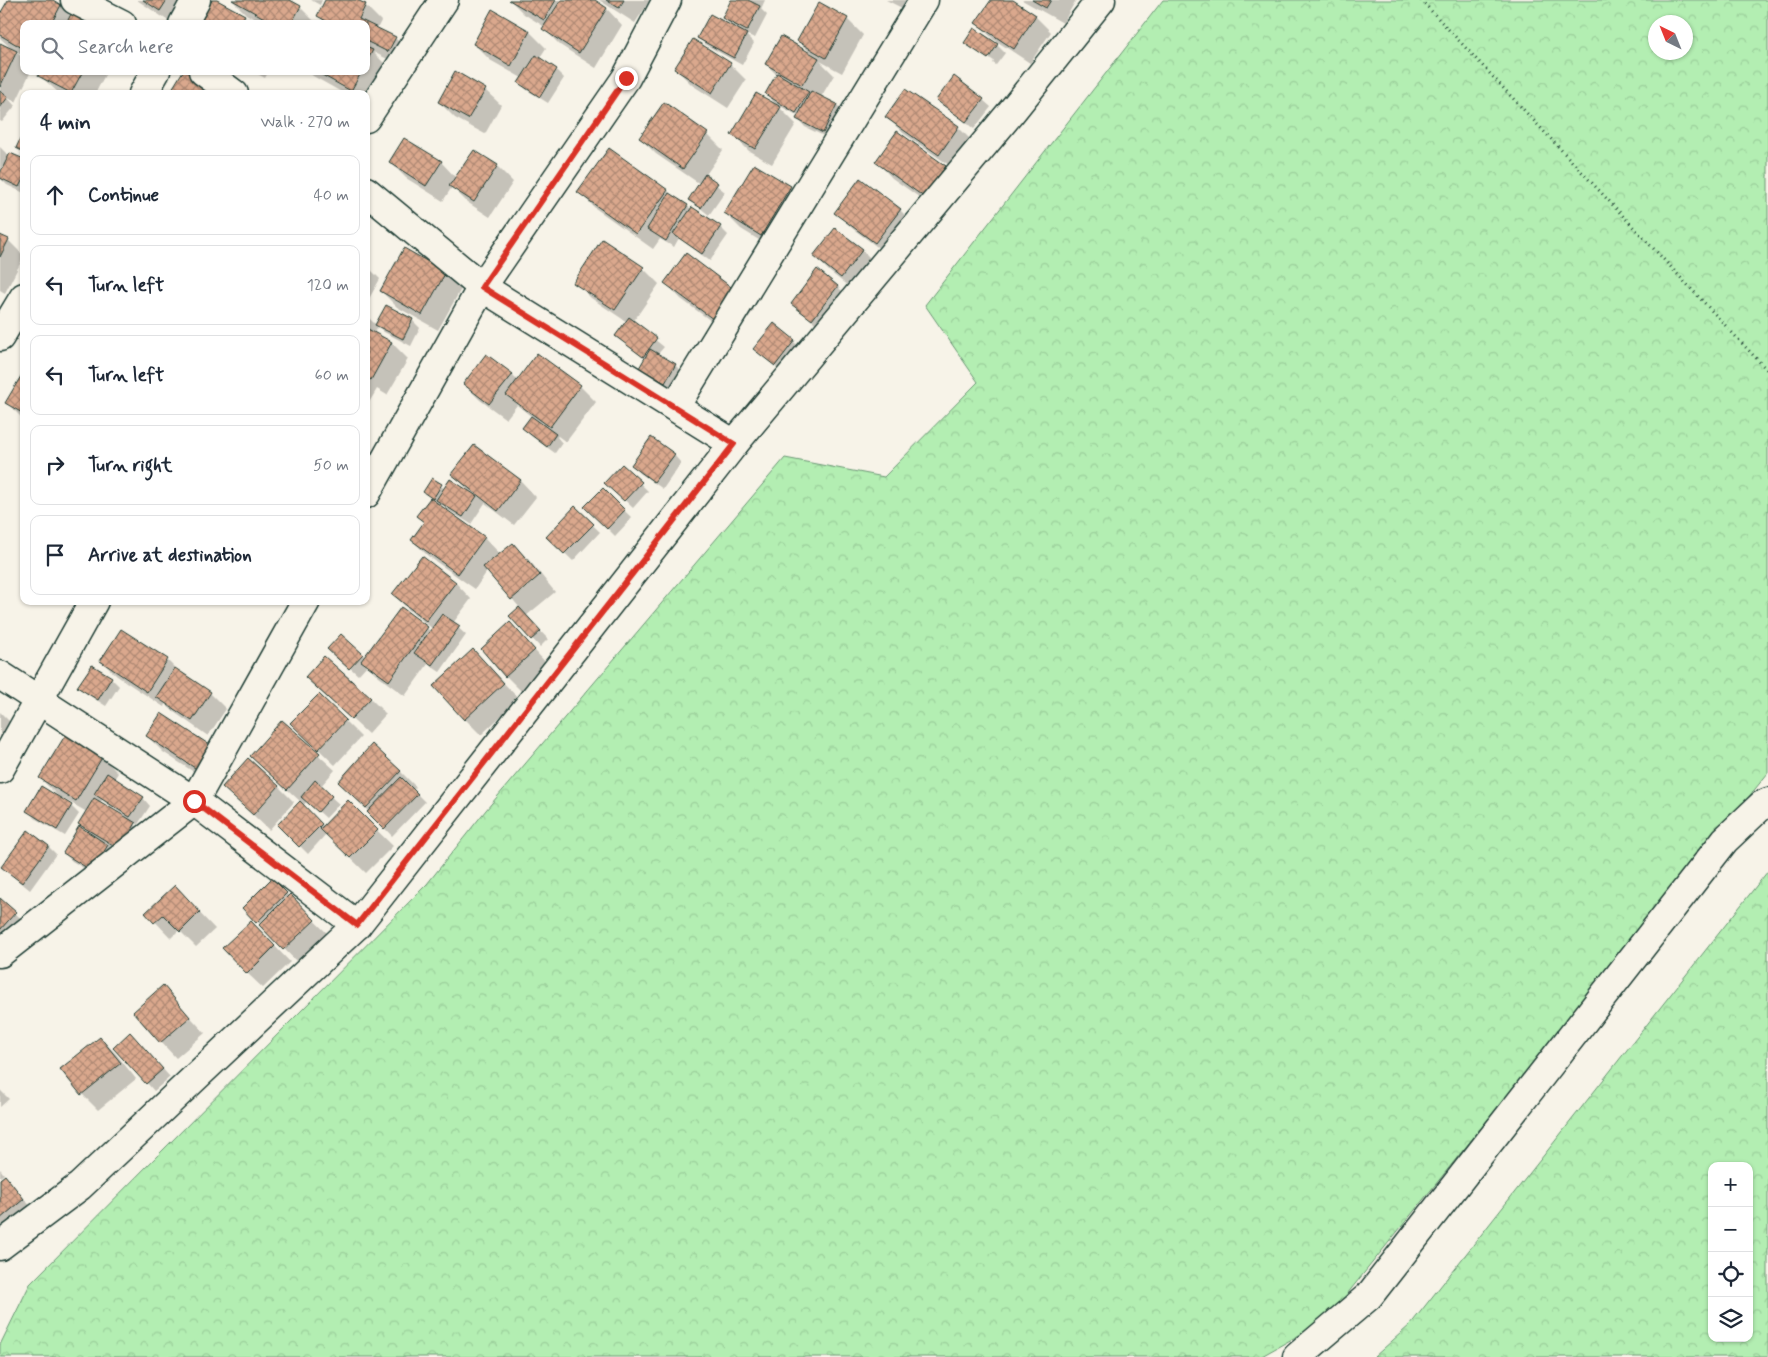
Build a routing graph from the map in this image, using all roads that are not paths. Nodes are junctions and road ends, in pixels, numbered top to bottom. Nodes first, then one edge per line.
1 (75, 0) edge
2 (196, 0) edge
3 (444, 0) edge
4 (667, 0) edge
5 (924, 0) edge
6 (1101, 0) edge
7 (114, 20) edge
8 (185, 20) edge
9 (154, 75) edge
10 (208, 75) edge
11 (144, 90) edge
12 (229, 90) edge
13 (370, 112) edge
14 (370, 194) edge
15 (482, 287) junction
16 (20, 304) edge
17 (0, 337) edge
18 (675, 407) junction
19 (734, 444) junction
20 (370, 487) edge
21 (92, 605) edge
22 (304, 605) edge
23 (0, 675) edge
24 (38, 700) junction
25 (0, 769) edge
26 (194, 801) junction
27 (1768, 802) edge
28 (357, 925) junction
29 (0, 952) edge
30 (0, 1246) edge
31 (1297, 1357) edge

1 - 7 street
2 - 8 street
3 - 13 street
4 - 15 street
5 - 18 street
6 - 19 street
9 - 11 street
10 - 12 street
14 - 15 street
15 - 18 street
15 - 20 street
16 - 17 street
18 - 19 street
19 - 28 street
21 - 24 street
22 - 26 street
23 - 24 street
24 - 25 street
24 - 26 street
26 - 28 street
26 - 29 street
27 - 31 street
28 - 30 street

